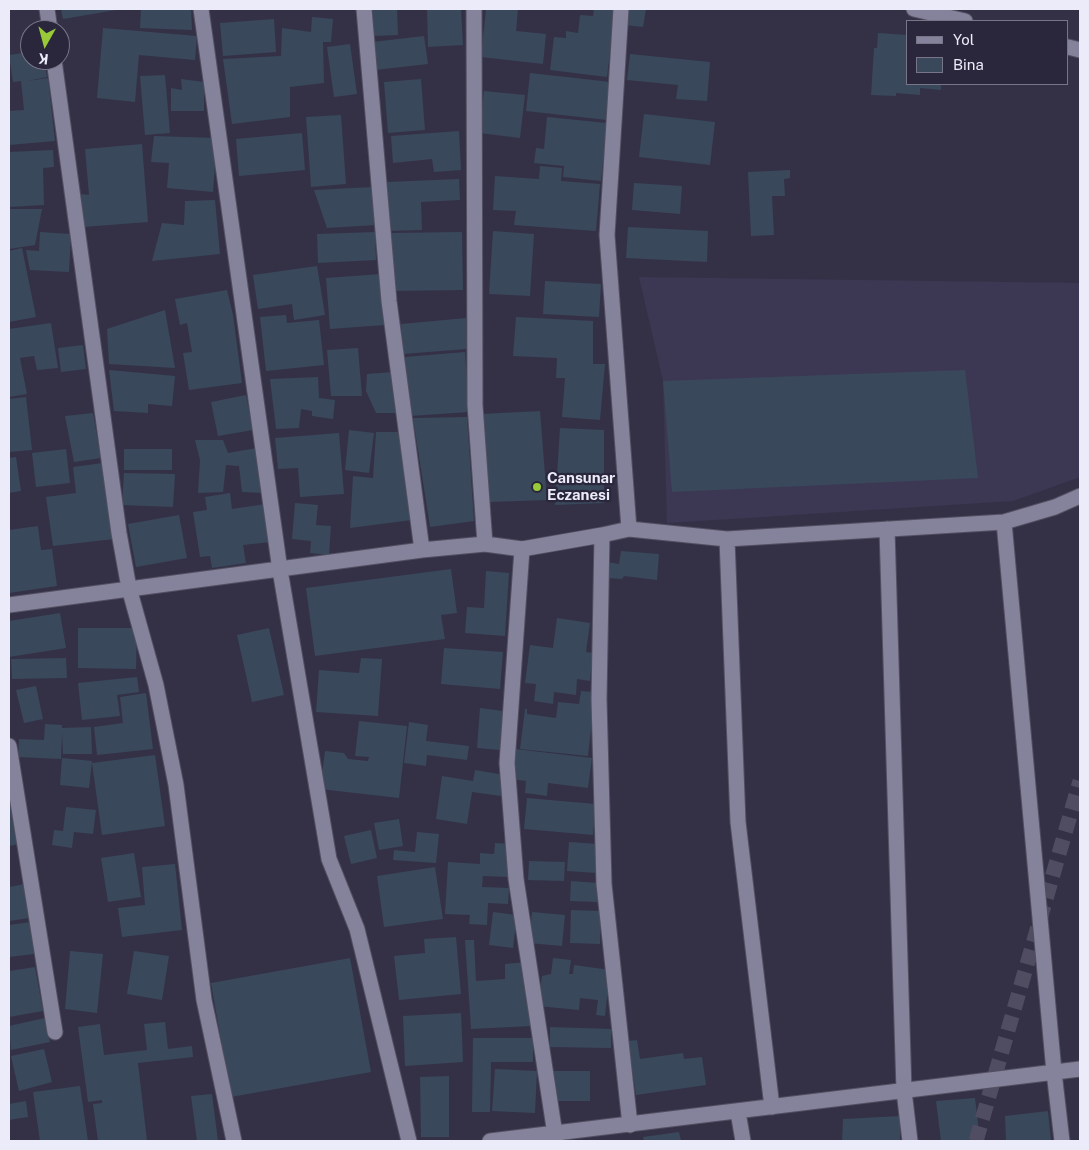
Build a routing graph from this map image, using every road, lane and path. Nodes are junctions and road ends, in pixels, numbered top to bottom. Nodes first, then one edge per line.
1 (201, 9) edge
2 (364, 9) edge
3 (474, 9) edge
4 (621, 9) edge
5 (914, 9) edge
6 (960, 20) edge
7 (55, 70) edge
8 (1080, 496) edge
9 (1004, 522) junction
10 (629, 529) junction
11 (888, 529) junction
12 (602, 535) junction
13 (727, 539) junction
14 (485, 544) junction
15 (522, 549) junction
16 (422, 550) junction
17 (280, 570) junction
18 (129, 588) junction
19 (9, 605) edge
20 (9, 746) edge
21 (55, 1032) dead end
22 (1080, 1069) edge
23 (1054, 1072) junction
24 (904, 1091) junction
25 (772, 1107) junction
26 (738, 1112) junction
27 (630, 1125) junction
28 (555, 1138) edge
29 (234, 1141) edge
30 (409, 1141) edge
31 (490, 1141) edge
32 (743, 1141) edge
33 (910, 1141) edge
34 (1062, 1141) edge

1 - 17 street
2 - 16 street
3 - 14 street
4 - 10 street
5 - 6 street
7 - 18 street
8 - 9 street
9 - 11 street
9 - 23 street
10 - 12 street
10 - 13 street
11 - 13 street
11 - 24 street
12 - 15 street
12 - 27 street
13 - 25 street
14 - 15 street
14 - 16 street
15 - 28 street
16 - 17 street
17 - 18 street
17 - 30 street
18 - 19 street
18 - 29 street
20 - 21 street
22 - 23 street
23 - 24 street
23 - 34 street
24 - 25 street
24 - 33 street
25 - 26 street
26 - 27 street
26 - 32 street
27 - 28 street
28 - 31 street

